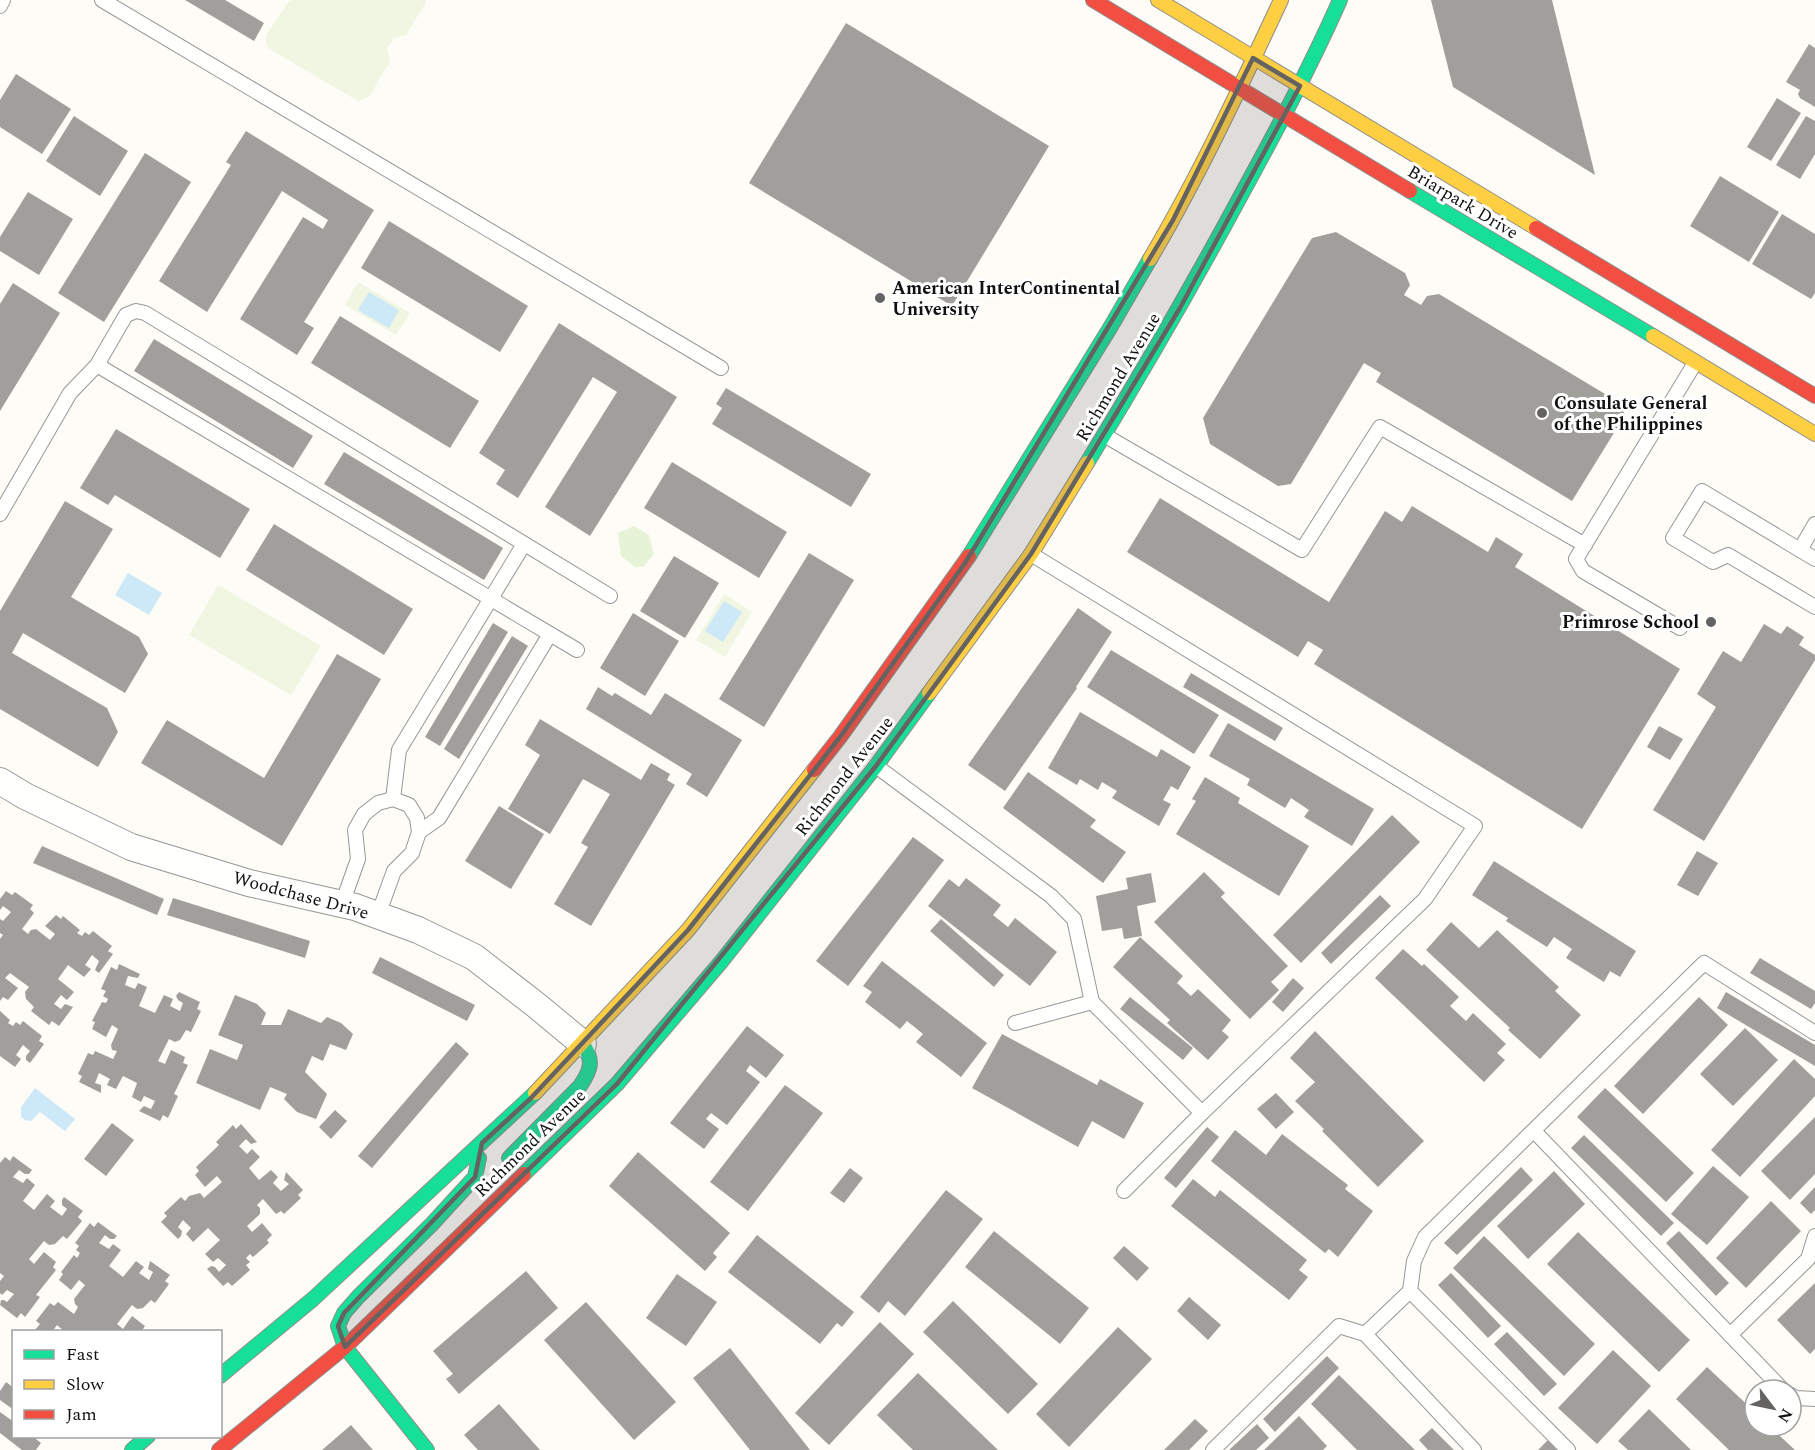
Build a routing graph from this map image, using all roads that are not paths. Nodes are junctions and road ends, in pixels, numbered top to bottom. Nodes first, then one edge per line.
1 (3, 0) edge
2 (102, 0) edge
3 (1093, 0) edge
4 (1158, 0) edge
5 (1281, 0) edge
6 (1340, 0) edge
7 (0, 6) edge
8 (1254, 58) junction
9 (1300, 86) junction
10 (1240, 89) junction
11 (1285, 115) junction
12 (1695, 363) junction
13 (97, 365) junction
14 (721, 368) dead end
15 (1815, 396) edge
16 (1099, 434) junction
17 (1815, 434) edge
18 (0, 514) edge
19 (1815, 524) edge
20 (524, 544) junction
21 (1585, 545) junction
22 (1800, 550) junction
23 (1031, 554) junction
24 (1815, 559) edge
25 (610, 596) dead end
26 (489, 598) junction
27 (1815, 607) edge
28 (1680, 628) dead end
29 (550, 634) junction
30 (577, 650) dead end
31 (872, 762) junction
32 (0, 781) edge
33 (393, 799) junction
34 (419, 832) junction
35 (342, 904) junction
36 (378, 915) junction
37 (1092, 1002) junction
38 (1016, 1023) dead end
39 (1815, 1033) edge
40 (582, 1044) junction
41 (1202, 1113) junction
42 (1534, 1131) junction
43 (482, 1143) junction
44 (499, 1172) dead end
45 (489, 1189) dead end
46 (1125, 1191) dead end
47 (477, 1220) junction
48 (1815, 1236) edge
49 (1410, 1290) junction
50 (1365, 1334) junction
51 (1730, 1335) junction
52 (345, 1347) junction
53 (222, 1374) edge
54 (1771, 1378) edge
55 (147, 1438) edge
56 (132, 1450) edge
57 (219, 1450) edge
58 (427, 1450) edge
59 (1213, 1450) edge
60 (1474, 1450) edge
61 (1568, 1450) edge

1 - 7 lane
2 - 14 lane
3 - 10 main road, Briarpark Drive
4 - 8 main road, Briarpark Drive
5 - 8 main road, Richmond Avenue
6 - 9 main road, Richmond Avenue
8 - 9 main road, Briarpark Drive
8 - 10 main road, Richmond Avenue
9 - 11 main road, Richmond Avenue
9 - 15 main road, Briarpark Drive
10 - 11 main road, Briarpark Drive
10 - 40 main road, Richmond Avenue
11 - 12 main road, Briarpark Drive
11 - 16 main road, Richmond Avenue
12 - 17 main road, Briarpark Drive
12 - 21 lane
13 - 18 lane
13 - 20 lane
13 - 26 lane
16 - 21 lane
16 - 23 main road, Richmond Avenue
19 - 22 lane
20 - 25 lane
20 - 26 lane
21 - 28 lane
22 - 24 lane
22 - 27 lane
23 - 31 main road, Richmond Avenue
23 - 41 lane
26 - 29 lane
26 - 33 lane
29 - 30 lane
29 - 34 lane
31 - 37 lane
31 - 47 main road, Richmond Avenue
32 - 35 street, Woodchase Drive
33 - 34 lane
33 - 35 lane
34 - 36 lane
35 - 36 street, Woodchase Drive
36 - 40 street, Woodchase Drive
37 - 38 lane
37 - 41 lane
39 - 42 lane
40 - 43 main road, Richmond Avenue
40 - 44 main road
41 - 46 lane
42 - 49 lane
42 - 51 lane
43 - 52 main road
43 - 53 main road, Richmond Avenue
45 - 47 main road
47 - 52 main road, Richmond Avenue
48 - 51 lane
49 - 50 lane
49 - 61 lane
50 - 59 lane
50 - 60 lane
51 - 54 lane
52 - 57 main road, Richmond Avenue
52 - 58 main road
55 - 56 main road

